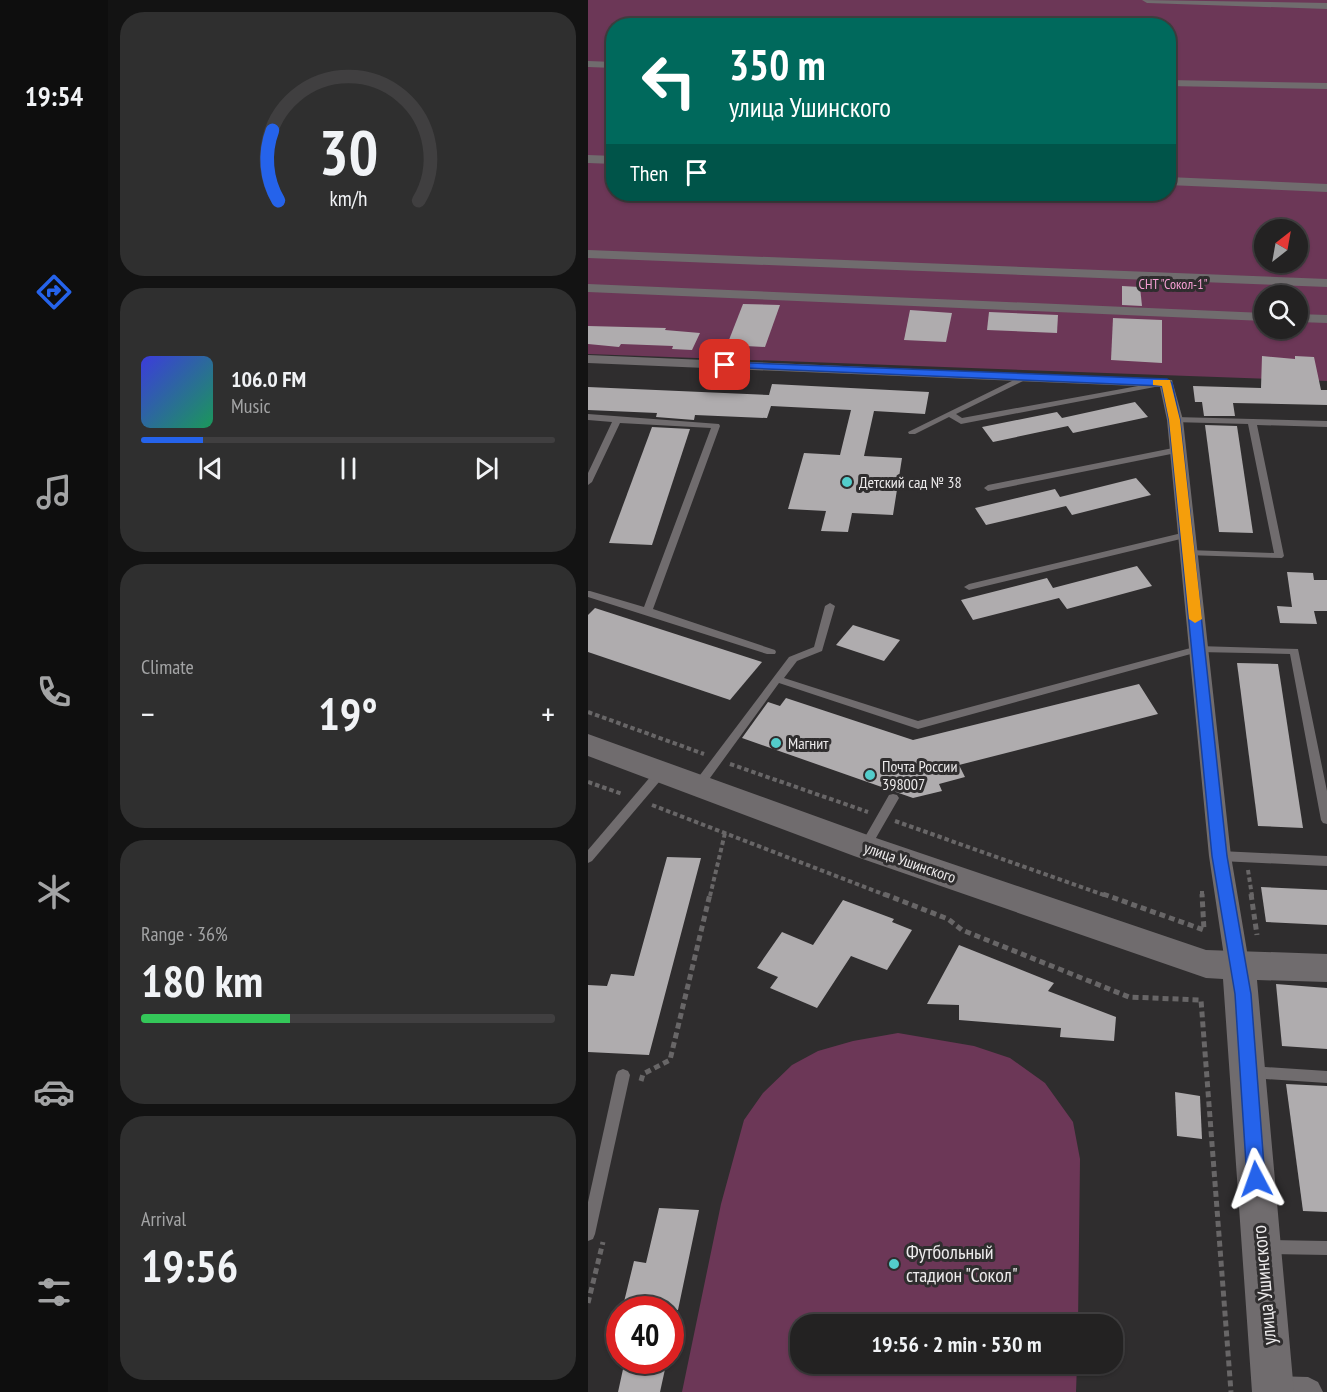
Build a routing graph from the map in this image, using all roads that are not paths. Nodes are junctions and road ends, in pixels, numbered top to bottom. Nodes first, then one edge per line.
1 (1148, 0) edge
2 (1327, 6) edge
3 (588, 64) edge
4 (606, 65) edge
5 (1176, 83) edge
6 (1327, 86) edge
7 (588, 159) edge
8 (606, 160) edge
9 (1176, 181) edge
10 (1327, 188) edge
11 (588, 254) edge
12 (1327, 283) edge
13 (588, 288) edge
14 (1254, 317) edge
15 (1308, 318) edge
16 (1327, 319) edge
17 (588, 359) edge
18 (1022, 378) junction
19 (1167, 383) junction
20 (950, 414) junction
21 (588, 417) edge
22 (617, 420) junction
23 (1174, 420) junction
24 (1252, 422) junction
25 (1327, 424) edge
26 (912, 432) dead end
27 (1178, 450) junction
28 (588, 482) edge
29 (988, 488) dead end
30 (1187, 544) junction
31 (969, 587) dead end
32 (589, 595) edge
33 (830, 606) dead end
34 (647, 610) junction
35 (1198, 649) junction
36 (771, 652) dead end
37 (777, 678) junction
38 (588, 745) edge
39 (661, 772) junction
40 (698, 786) junction
41 (893, 798) dead end
42 (1327, 820) edge
43 (865, 847) junction
44 (1220, 856) junction
45 (588, 858) edge
46 (1327, 861) edge
47 (1247, 949) junction
48 (1327, 968) edge
49 (1247, 1071) junction
50 (623, 1075) dead end
51 (1327, 1077) edge
52 (588, 1233) edge
53 (1261, 1247) junction
54 (1327, 1248) edge
55 (1285, 1392) edge

1 - 2 street
3 - 4 street
5 - 6 street
7 - 8 street
9 - 10 street
11 - 12 street
13 - 14 street
15 - 16 street
17 - 18 street
18 - 19 street
18 - 20 lane
19 - 20 lane
19 - 23 street, улица Ушинского
20 - 26 lane
21 - 22 lane
22 - 28 lane
22 - 34 lane
23 - 24 lane
23 - 27 street, улица Ушинского
24 - 25 lane
24 - 30 lane
27 - 29 lane
27 - 30 street, улица Ушинского
30 - 31 lane
30 - 35 street, улица Ушинского
32 - 34 lane
33 - 37 lane
34 - 36 lane
35 - 37 lane
35 - 42 lane
35 - 44 street, улица Ушинского
37 - 40 lane
38 - 39 street, улица Ушинского
39 - 40 street, улица Ушинского
39 - 45 lane
40 - 43 street, улица Ушинского
41 - 43 lane
43 - 47 street, улица Ушинского
44 - 46 lane
44 - 47 street, улица Ушинского
47 - 48 street
47 - 49 street, улица Ушинского
49 - 51 lane
49 - 53 street, улица Ушинского
50 - 52 lane
53 - 54 lane
53 - 55 street, улица Ушинского

